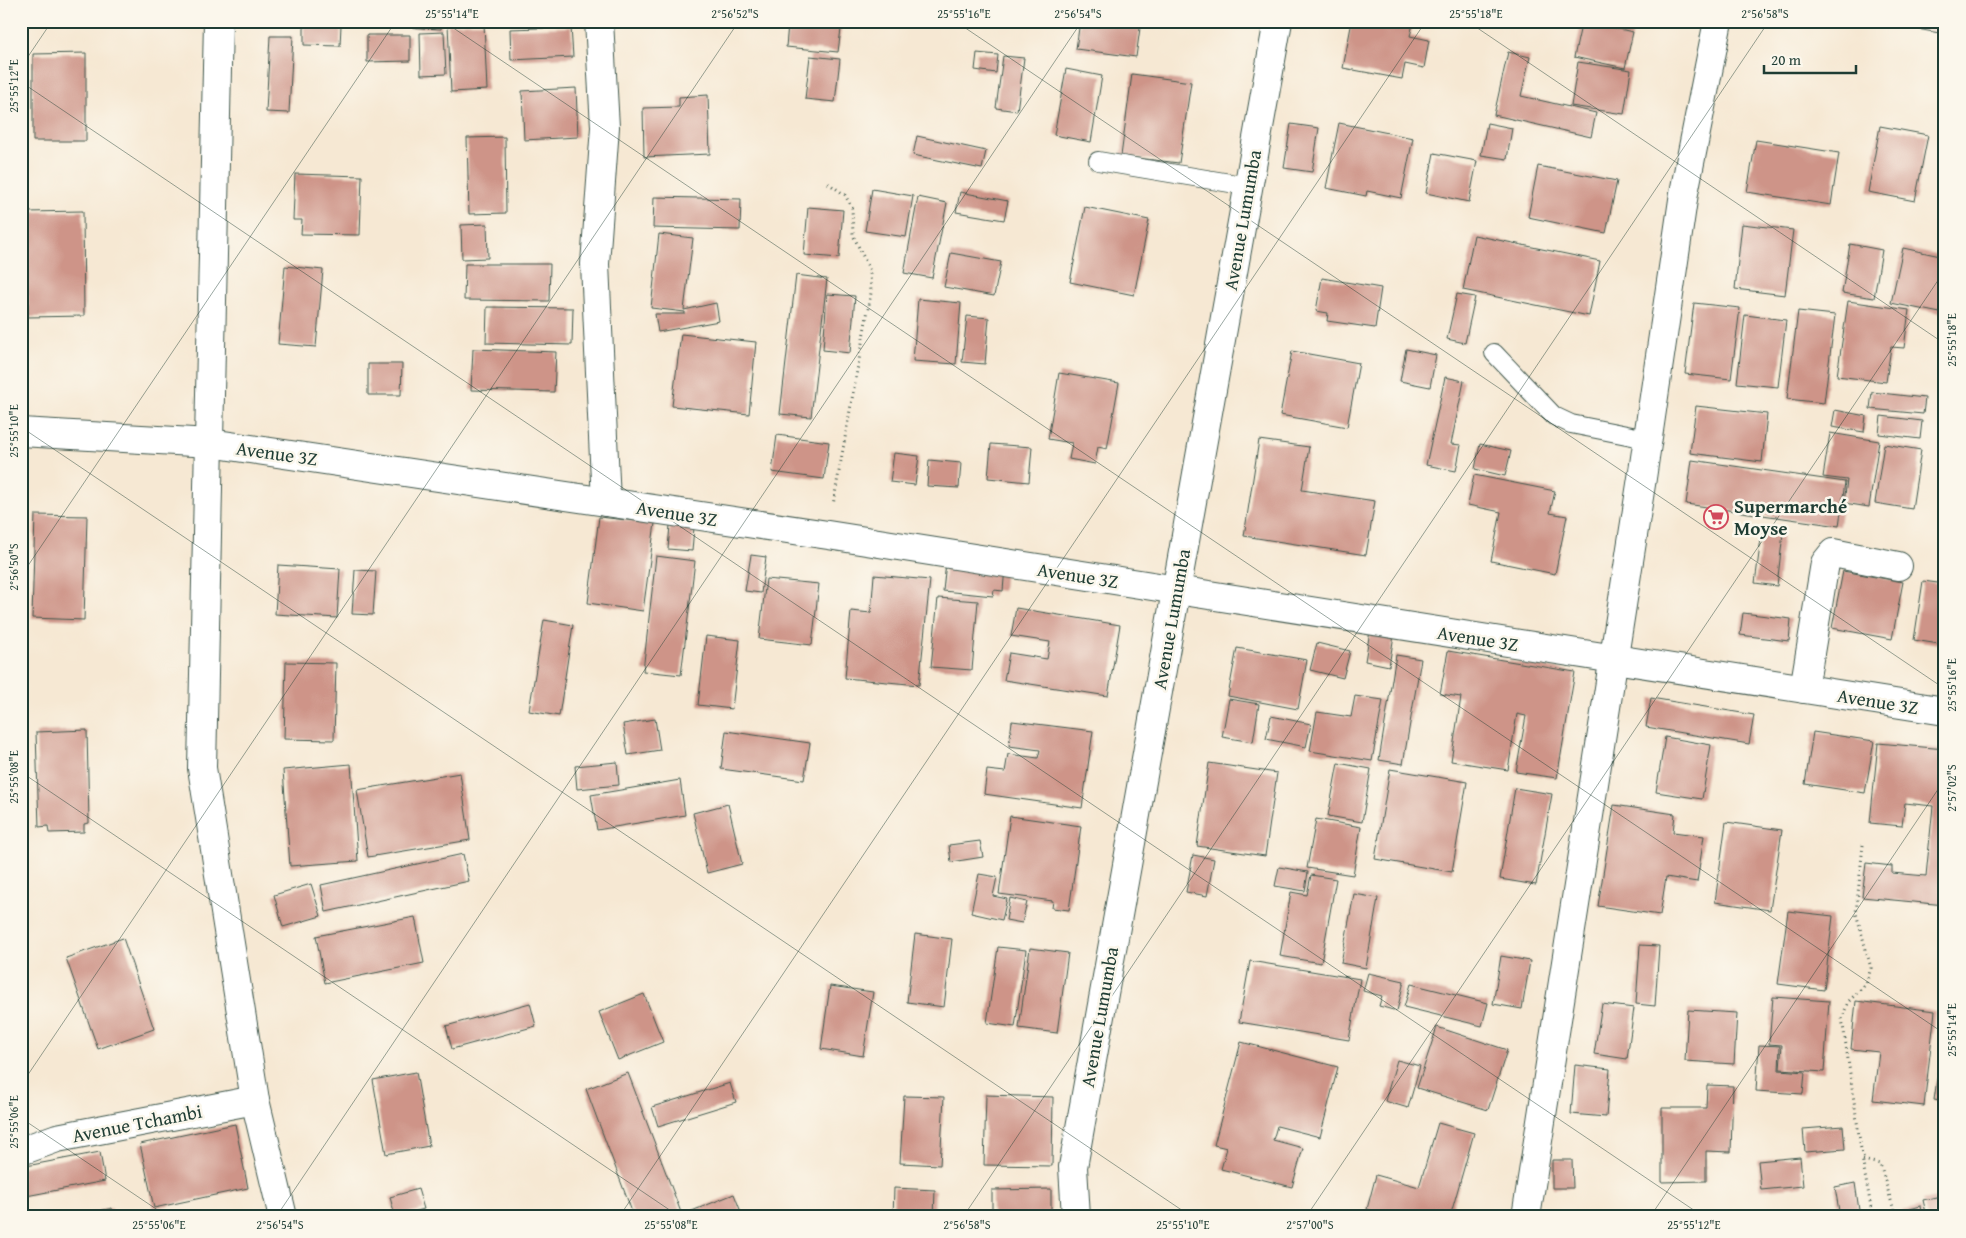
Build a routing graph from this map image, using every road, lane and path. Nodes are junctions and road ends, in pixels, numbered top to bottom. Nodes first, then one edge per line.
1 (218, 21) edge
2 (599, 21) edge
3 (1278, 21) edge
4 (1718, 21) edge
5 (1098, 161) dead end
6 (828, 183) dead end
7 (1248, 186) junction
8 (1494, 353) dead end
9 (21, 432) edge
10 (1647, 439) junction
11 (210, 443) junction
12 (606, 502) junction
13 (828, 535) junction
14 (1898, 566) dead end
15 (1176, 590) junction
16 (1614, 659) junction
17 (1804, 689) junction
18 (1945, 711) edge
19 (1862, 846) dead end
20 (255, 1100) junction
21 (21, 1151) edge
22 (1863, 1160) junction
23 (283, 1217) edge
24 (1076, 1217) edge
25 (1526, 1217) edge
26 (1872, 1217) edge
27 (1896, 1217) edge

1 - 11 street
2 - 12 street
3 - 7 street, Avenue Lumumba
4 - 10 street
5 - 7 lane
6 - 13 path
7 - 15 street, Avenue Lumumba
8 - 10 lane
9 - 11 street, Avenue 3Z
10 - 16 street
11 - 12 street, Avenue 3Z
11 - 20 street
12 - 13 street, Avenue 3Z
13 - 15 street, Avenue 3Z
14 - 17 street
15 - 16 street, Avenue 3Z
15 - 24 street, Avenue Lumumba
16 - 17 street, Avenue 3Z
16 - 25 street
17 - 18 street, Avenue 3Z
19 - 22 path
20 - 21 street, Avenue Tchambi
20 - 23 street
22 - 26 path
22 - 27 path

